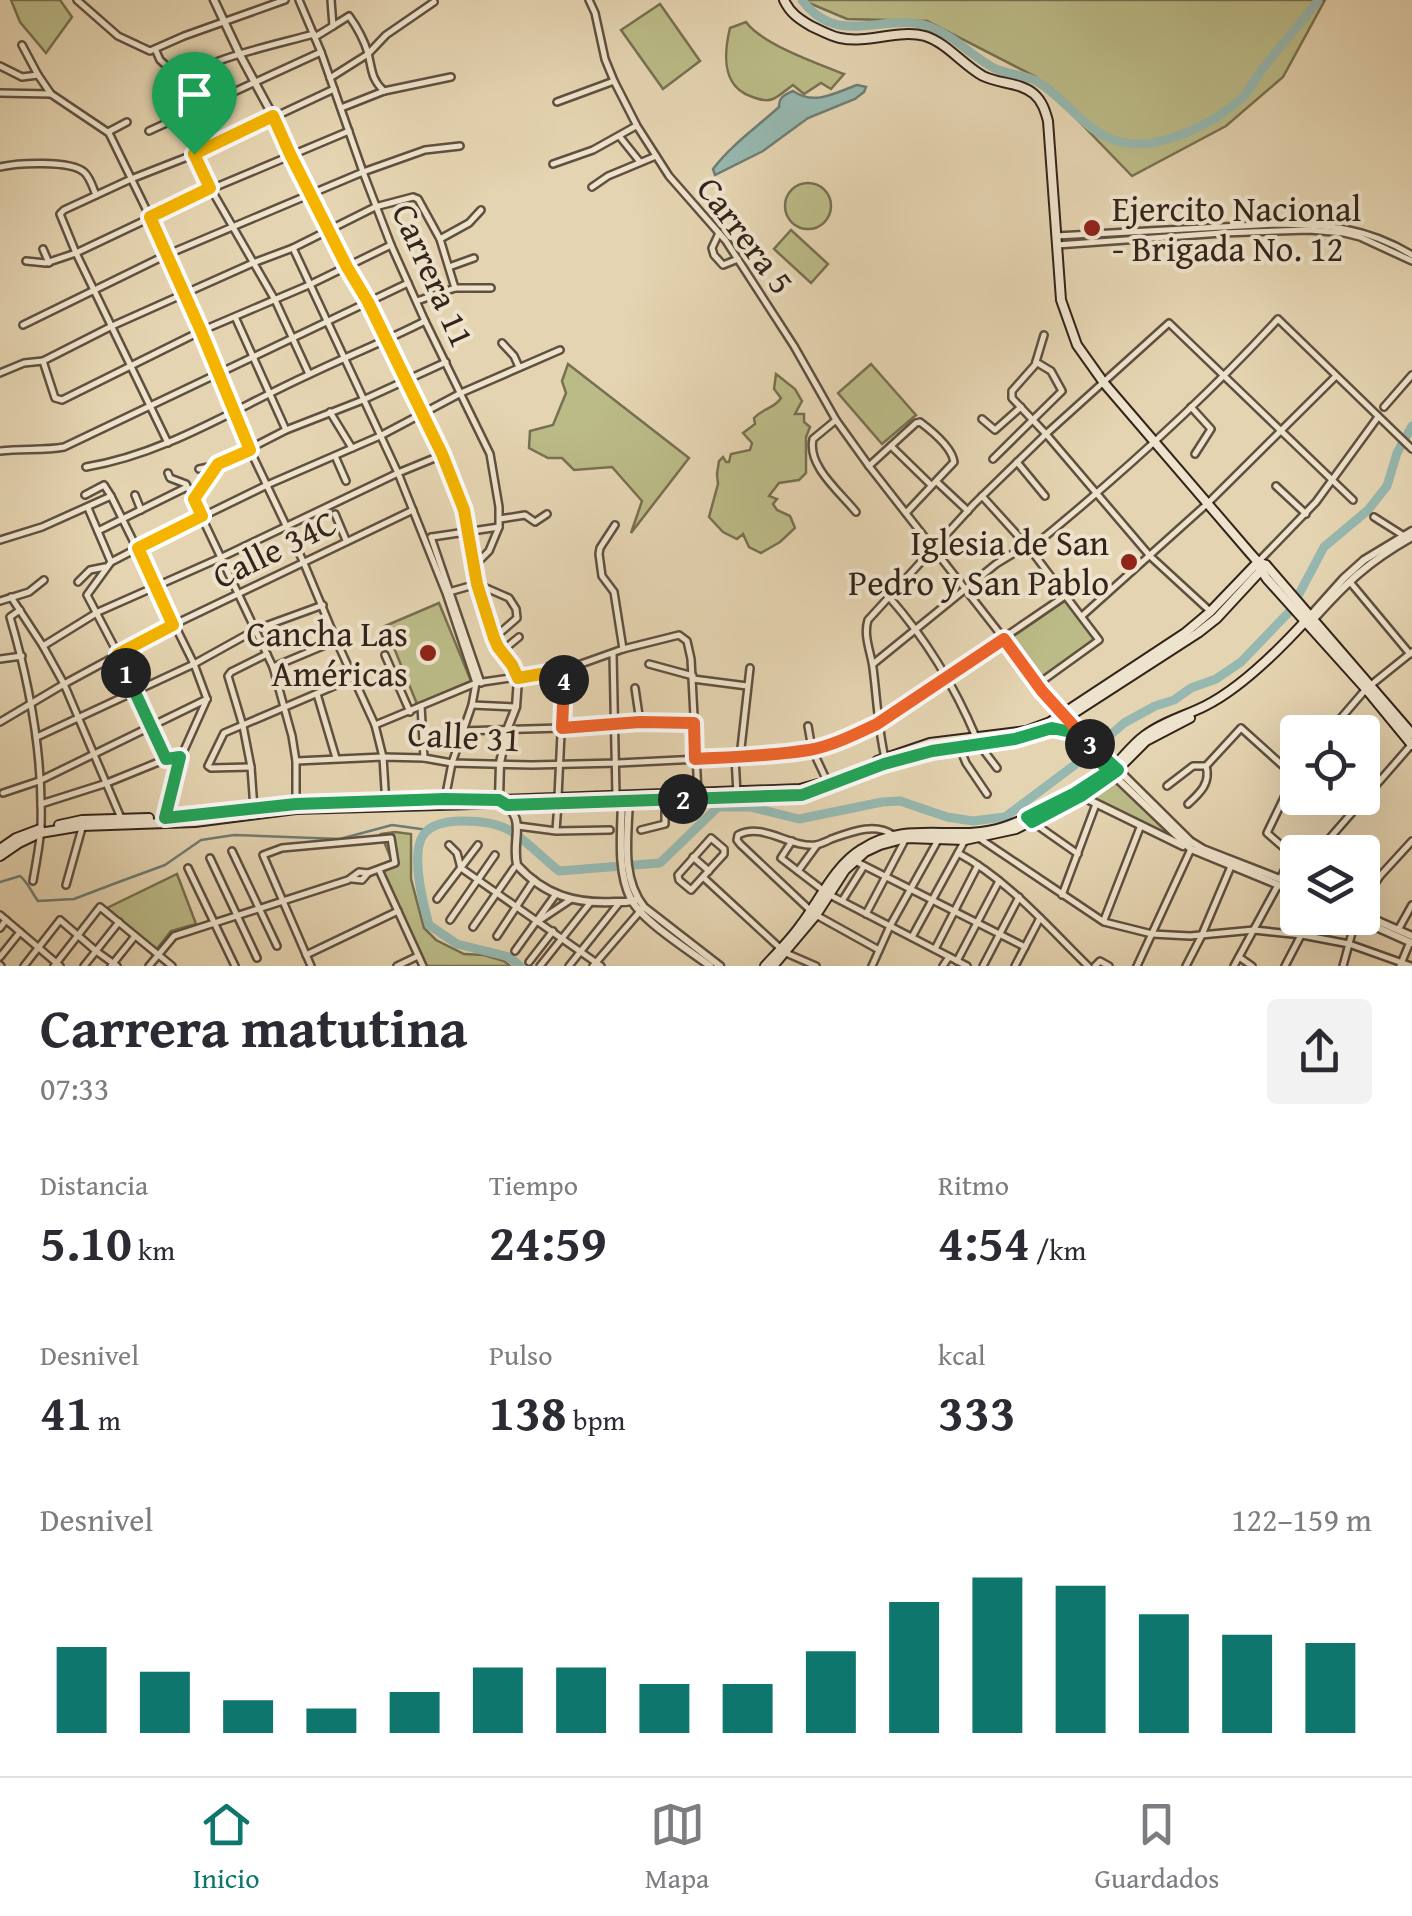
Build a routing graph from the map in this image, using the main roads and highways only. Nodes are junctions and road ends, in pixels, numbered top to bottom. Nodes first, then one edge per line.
1 (784, 0) edge
2 (1268, 574) junction
3 (1213, 615) junction
4 (1309, 621) junction
5 (1369, 688) junction
6 (1076, 714) junction
7 (1063, 719) junction
8 (1052, 728) junction
9 (1412, 734) edge
10 (977, 740) junction
11 (1412, 744) edge
12 (1113, 771) junction
13 (737, 794) junction
14 (624, 798) junction
15 (503, 802) junction
16 (386, 804) junction
17 (1029, 819) junction
18 (165, 820) junction
19 (82, 823) junction
20 (0, 852) edge
21 (851, 859) junction
22 (783, 951) junction
23 (765, 966) edge
24 (773, 966) edge

1 - 2 main road
2 - 3 main road
2 - 3 main road
2 - 4 main road
3 - 6 main road
3 - 7 main road
4 - 5 main road
4 - 12 main road
5 - 9 main road
5 - 11 main road
6 - 7 main road
6 - 8 main road
7 - 8 main road
7 - 10 main road
8 - 10 main road
10 - 13 main road
10 - 13 main road
12 - 17 main road
12 - 17 main road
13 - 14 main road
13 - 14 main road
14 - 15 main road
15 - 16 main road
15 - 16 main road
16 - 18 main road
16 - 18 main road
17 - 21 main road
17 - 21 main road
18 - 19 main road
18 - 19 main road
19 - 20 main road
21 - 22 main road
22 - 23 main road
22 - 24 main road

